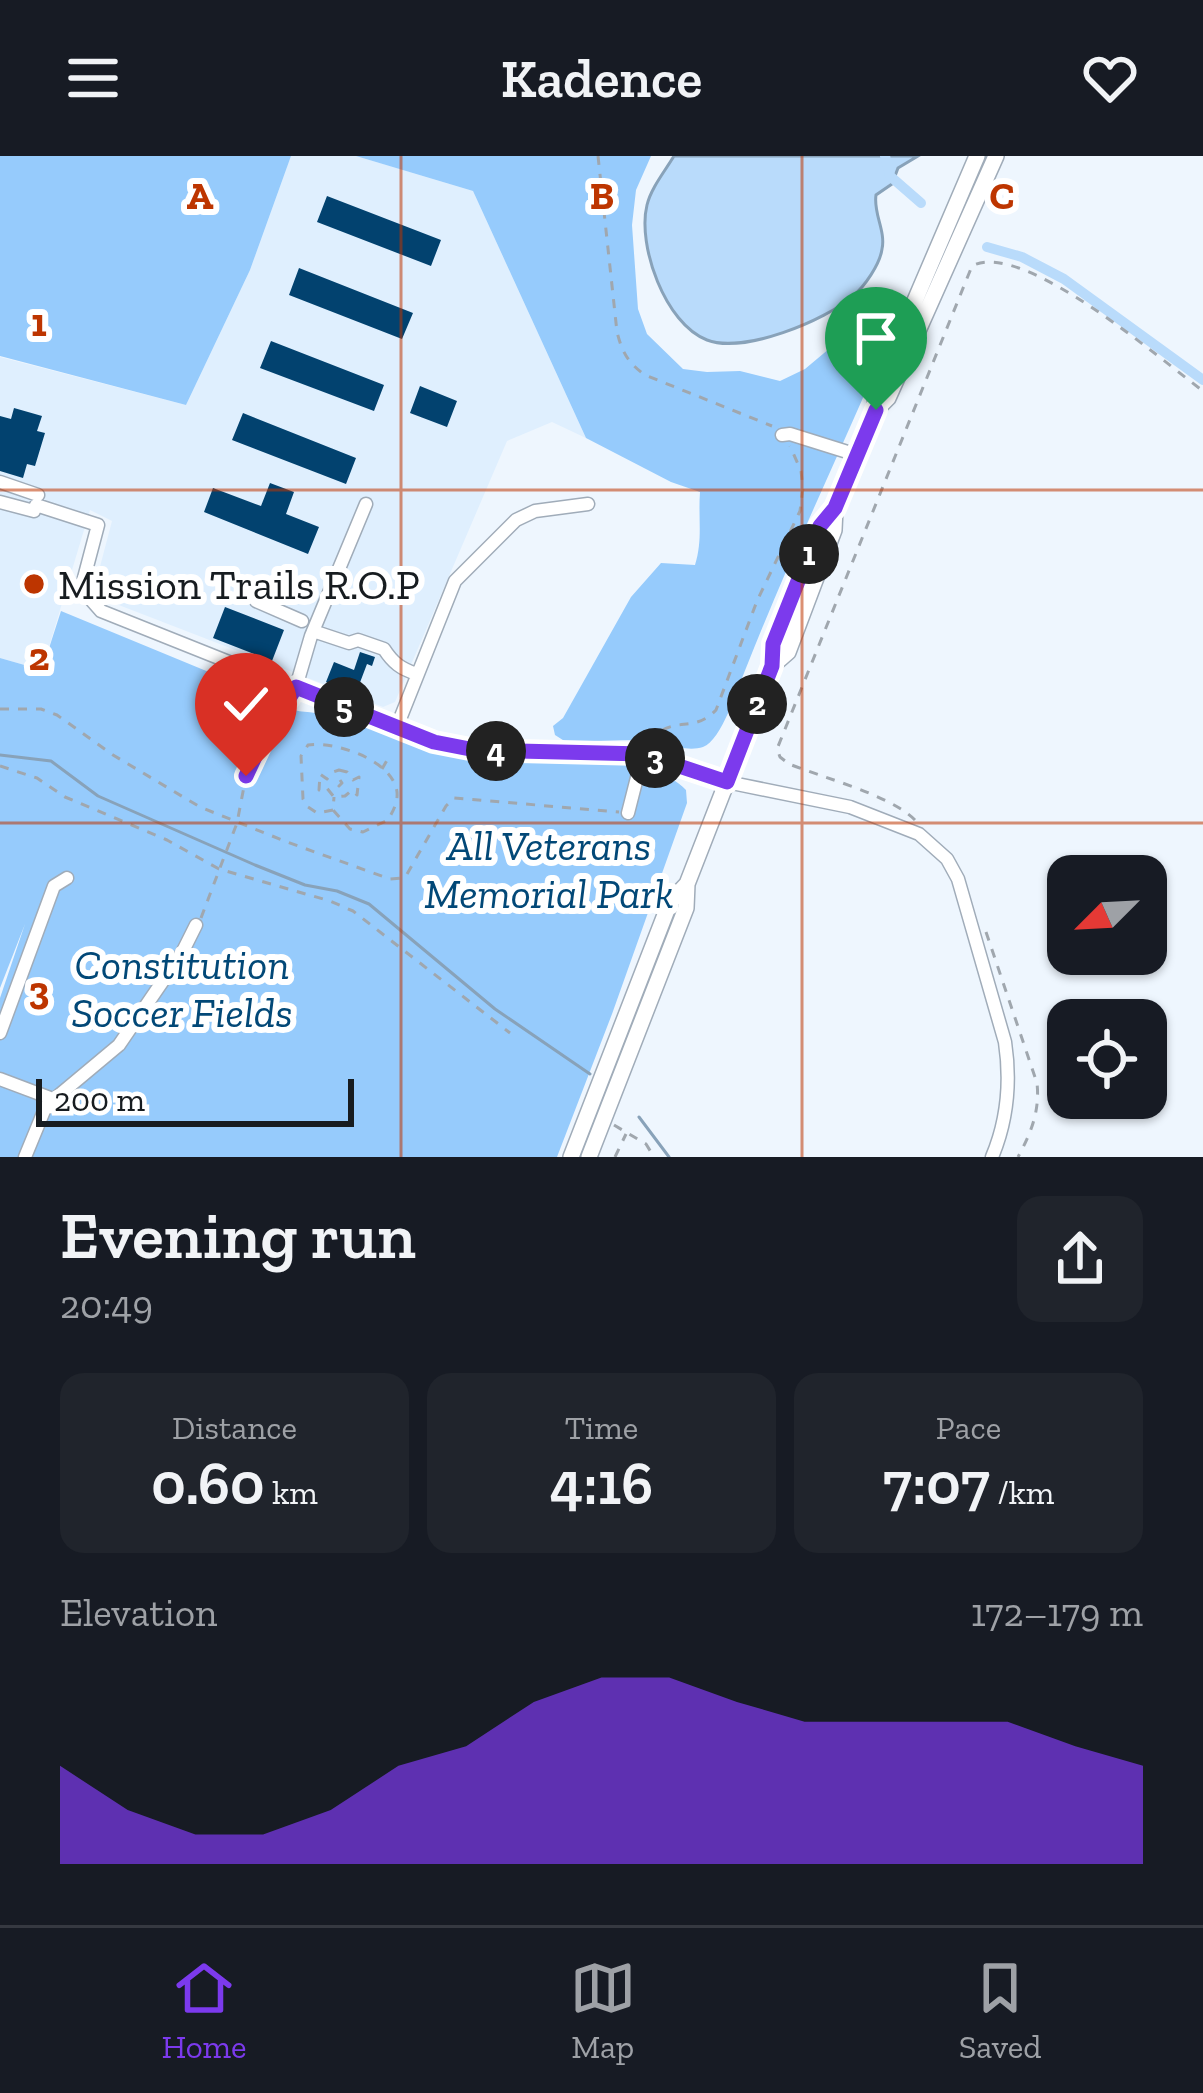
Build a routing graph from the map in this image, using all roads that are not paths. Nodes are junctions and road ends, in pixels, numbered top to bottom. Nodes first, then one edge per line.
1 (977, 156) edge
2 (995, 156) edge
3 (876, 410) junction
4 (782, 434) road end
5 (857, 455) junction
6 (0, 482) edge
7 (0, 502) edge
8 (366, 503) dead end
9 (36, 504) junction
10 (588, 504) dead end
11 (256, 601) dead end
12 (311, 627) junction
13 (416, 674) junction
14 (296, 687) junction
15 (396, 729) junction
16 (643, 754) junction
17 (727, 782) junction
18 (628, 813) road end
19 (67, 878) dead end
20 (687, 884) junction
21 (196, 925) road end
22 (0, 1033) edge
23 (0, 1079) edge
24 (53, 1099) junction
25 (25, 1157) edge
26 (571, 1157) edge
27 (589, 1157) edge
28 (992, 1157) edge

1 - 3 main road
2 - 3 main road
3 - 5 main road
4 - 5 street
5 - 17 main road
6 - 9 street
7 - 9 street
8 - 12 street
9 - 14 street
10 - 13 street
11 - 12 street
12 - 13 street
12 - 14 street
13 - 15 street
14 - 15 street
15 - 16 street
16 - 17 street
16 - 18 street
17 - 20 main road
17 - 28 street
19 - 22 street
20 - 26 main road
20 - 27 main road
21 - 24 street
23 - 24 street
24 - 25 street

